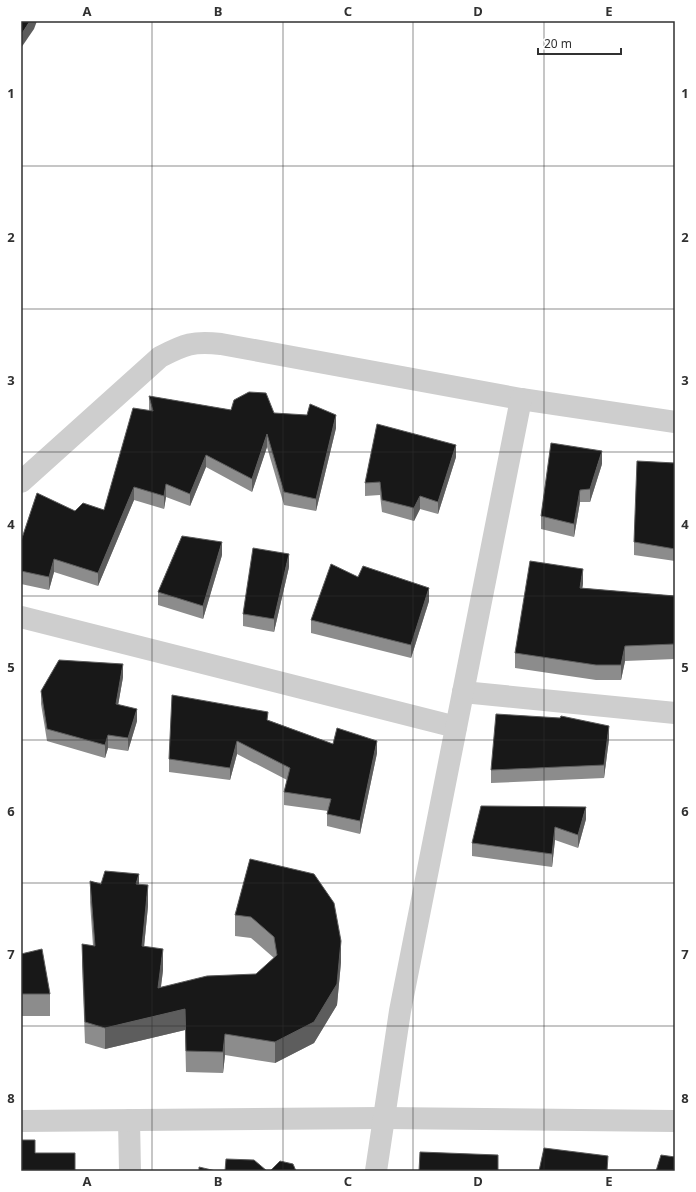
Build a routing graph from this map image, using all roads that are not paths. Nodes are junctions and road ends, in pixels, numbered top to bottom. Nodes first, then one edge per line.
1 (521, 399) junction
2 (675, 422) edge
3 (21, 482) edge
4 (21, 617) edge
5 (463, 692) junction
6 (675, 713) edge
7 (456, 727) junction
8 (383, 1118) junction
9 (129, 1120) junction
10 (21, 1121) edge
11 (675, 1121) edge
12 (130, 1171) edge
13 (376, 1171) edge

1 - 2 street
1 - 3 street
1 - 5 street
4 - 7 street
5 - 6 street
5 - 7 street
7 - 8 street
8 - 9 street
8 - 11 street
8 - 13 street
9 - 10 street
9 - 12 street

